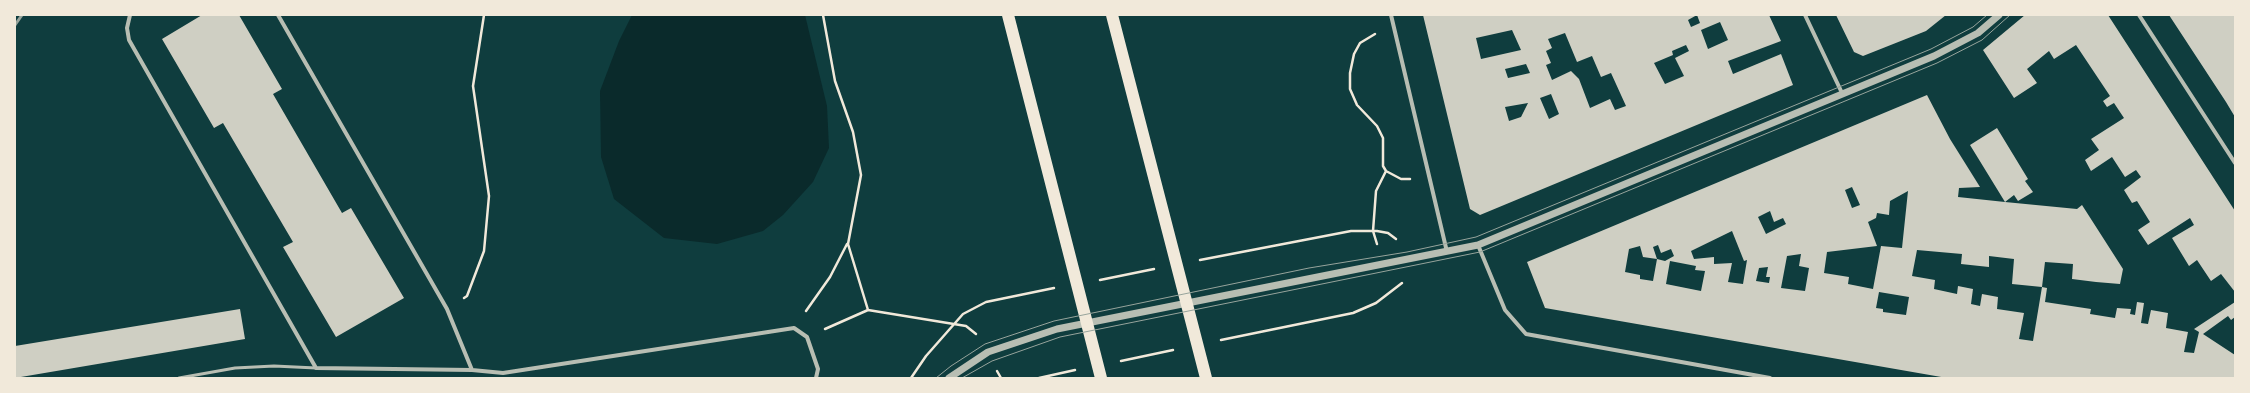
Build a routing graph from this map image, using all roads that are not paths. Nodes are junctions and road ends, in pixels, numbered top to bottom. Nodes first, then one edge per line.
1 (130, 15) edge
2 (278, 15) edge
3 (1008, 15) edge
4 (1112, 15) edge
5 (1391, 15) edge
6 (1805, 15) edge
7 (1999, 15) edge
8 (2139, 15) edge
9 (1842, 94) junction
10 (2235, 163) edge
11 (1478, 245) junction
12 (1447, 252) junction
13 (316, 368) junction
14 (472, 370) junction
15 (179, 378) edge
16 (816, 378) edge
17 (949, 378) edge
18 (1101, 378) edge
19 (1206, 378) edge
20 (1768, 378) edge

1 - 13 street
2 - 14 street
3 - 18 highway
4 - 19 highway
5 - 12 street
6 - 9 street
7 - 9 street
8 - 10 street
9 - 11 street
11 - 12 street
11 - 20 street
12 - 17 street
13 - 14 street
13 - 15 lane
14 - 16 street

